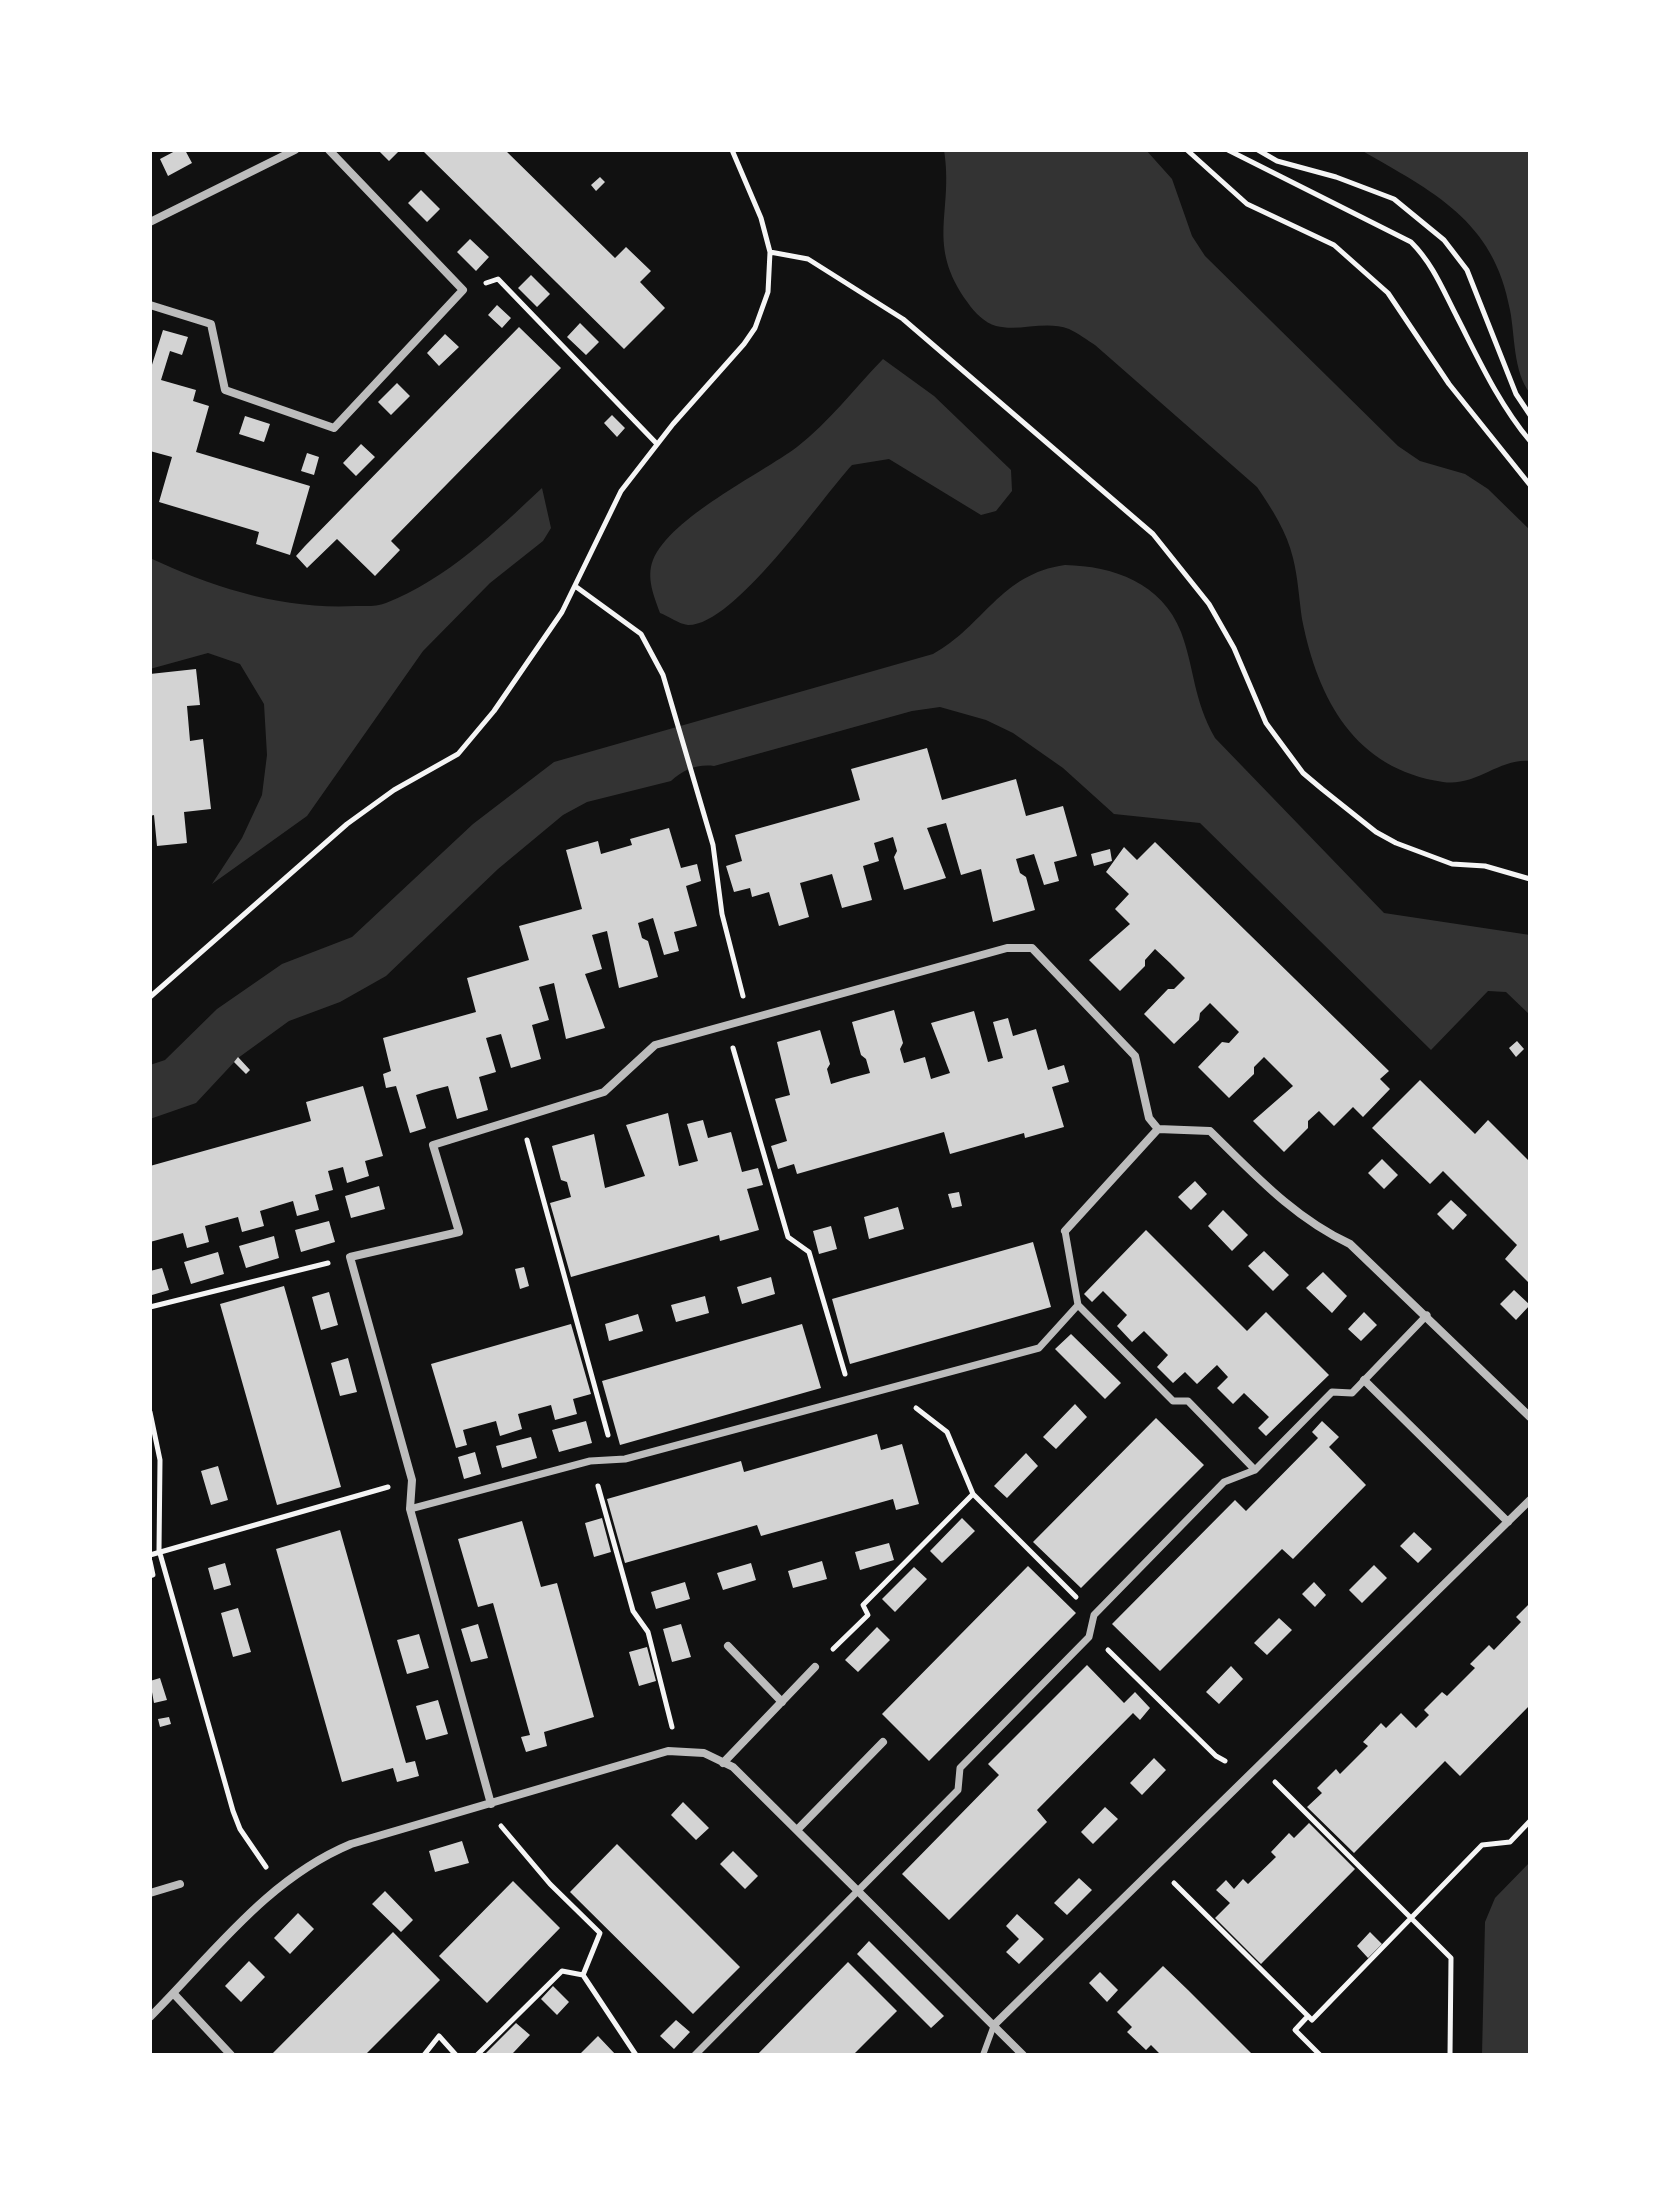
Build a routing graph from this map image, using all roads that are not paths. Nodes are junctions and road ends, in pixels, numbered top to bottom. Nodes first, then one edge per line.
1 (295, 150) edge
2 (329, 150) edge
3 (150, 222) edge
4 (150, 305) edge
5 (1158, 1129) junction
6 (1065, 1231) joint
7 (1078, 1305) junction
8 (1427, 1315) junction
9 (1364, 1380) junction
10 (1530, 1417) edge
11 (1255, 1470) junction
12 (1530, 1500) edge
13 (410, 1509) junction
14 (1508, 1522) junction
15 (728, 1646) dead end
16 (815, 1667) road end
17 (782, 1702) junction
18 (883, 1742) dead end
19 (723, 1763) junction
20 (491, 1804) junction
21 (797, 1830) junction
22 (180, 1884) dead end
23 (859, 1891) junction
24 (150, 1893) edge
25 (174, 1994) junction
26 (150, 2017) edge
27 (994, 2025) junction
28 (231, 2055) edge
29 (695, 2055) edge
30 (983, 2055) edge
31 (1023, 2055) edge

1 - 3 street
2 - 4 street
5 - 6 street
5 - 8 street
5 - 13 street
6 - 7 street
7 - 11 street
7 - 13 street
8 - 9 street
8 - 10 street
9 - 11 street
9 - 14 street
11 - 23 street
12 - 14 street
13 - 20 street
14 - 27 street
15 - 17 street
16 - 17 street
17 - 19 street
18 - 21 street
19 - 20 street
19 - 21 street
20 - 25 street
21 - 23 street
22 - 24 street
23 - 27 street
23 - 29 street
25 - 26 street
25 - 28 street
27 - 30 lane
27 - 31 street

